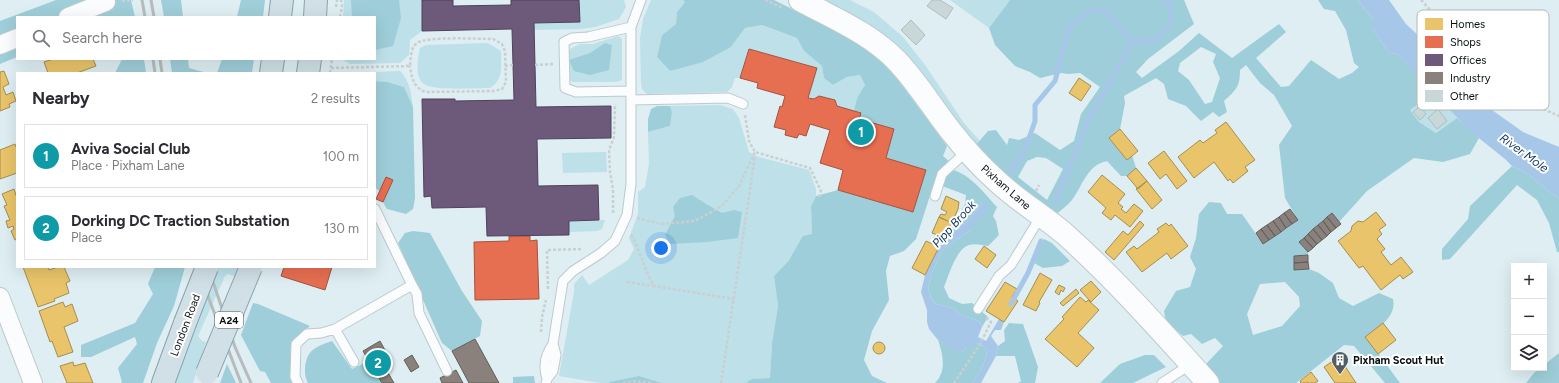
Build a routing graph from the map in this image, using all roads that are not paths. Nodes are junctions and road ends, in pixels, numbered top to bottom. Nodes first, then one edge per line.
1 (282, 0) edge
2 (316, 0) edge
3 (641, 0) edge
4 (805, 1) edge
5 (106, 2) dead end
6 (71, 16) edge
7 (280, 16) edge
8 (315, 16) edge
9 (631, 27) junction
10 (16, 38) edge
11 (0, 45) edge
12 (273, 60) edge
13 (310, 60) edge
14 (271, 72) edge
15 (308, 72) edge
16 (631, 96) junction
17 (744, 104) road end
18 (967, 151) junction
19 (935, 196) dead end
20 (376, 211) edge
21 (1041, 216) junction
22 (207, 268) edge
23 (251, 268) edge
24 (412, 285) junction
25 (0, 297) edge
26 (978, 309) road end
27 (335, 329) junction
28 (553, 344) junction
29 (354, 362) dead end
30 (1191, 364) junction
31 (447, 371) dead end
32 (206, 378) edge
33 (546, 381) edge
34 (33, 383) edge
35 (163, 383) edge
36 (298, 383) edge
37 (1162, 383) edge
38 (1208, 383) edge

1 - 7 highway
2 - 8 highway
3 - 9 lane
4 - 18 main road, Pixham Lane
5 - 6 street
9 - 16 lane
9 - 16 lane
10 - 11 street
12 - 14 highway
13 - 15 highway
16 - 17 lane
16 - 28 lane
18 - 19 lane
18 - 21 main road, Pixham Lane
20 - 24 lane
21 - 26 lane
21 - 30 main road, Pixham Lane
22 - 35 highway, London Road, bridge
23 - 32 highway, A24, bridge
24 - 27 lane
24 - 31 lane
25 - 34 street
27 - 29 lane
27 - 36 lane
28 - 33 lane
28 - 33 lane
30 - 37 lane
30 - 38 main road, Pixham Lane

